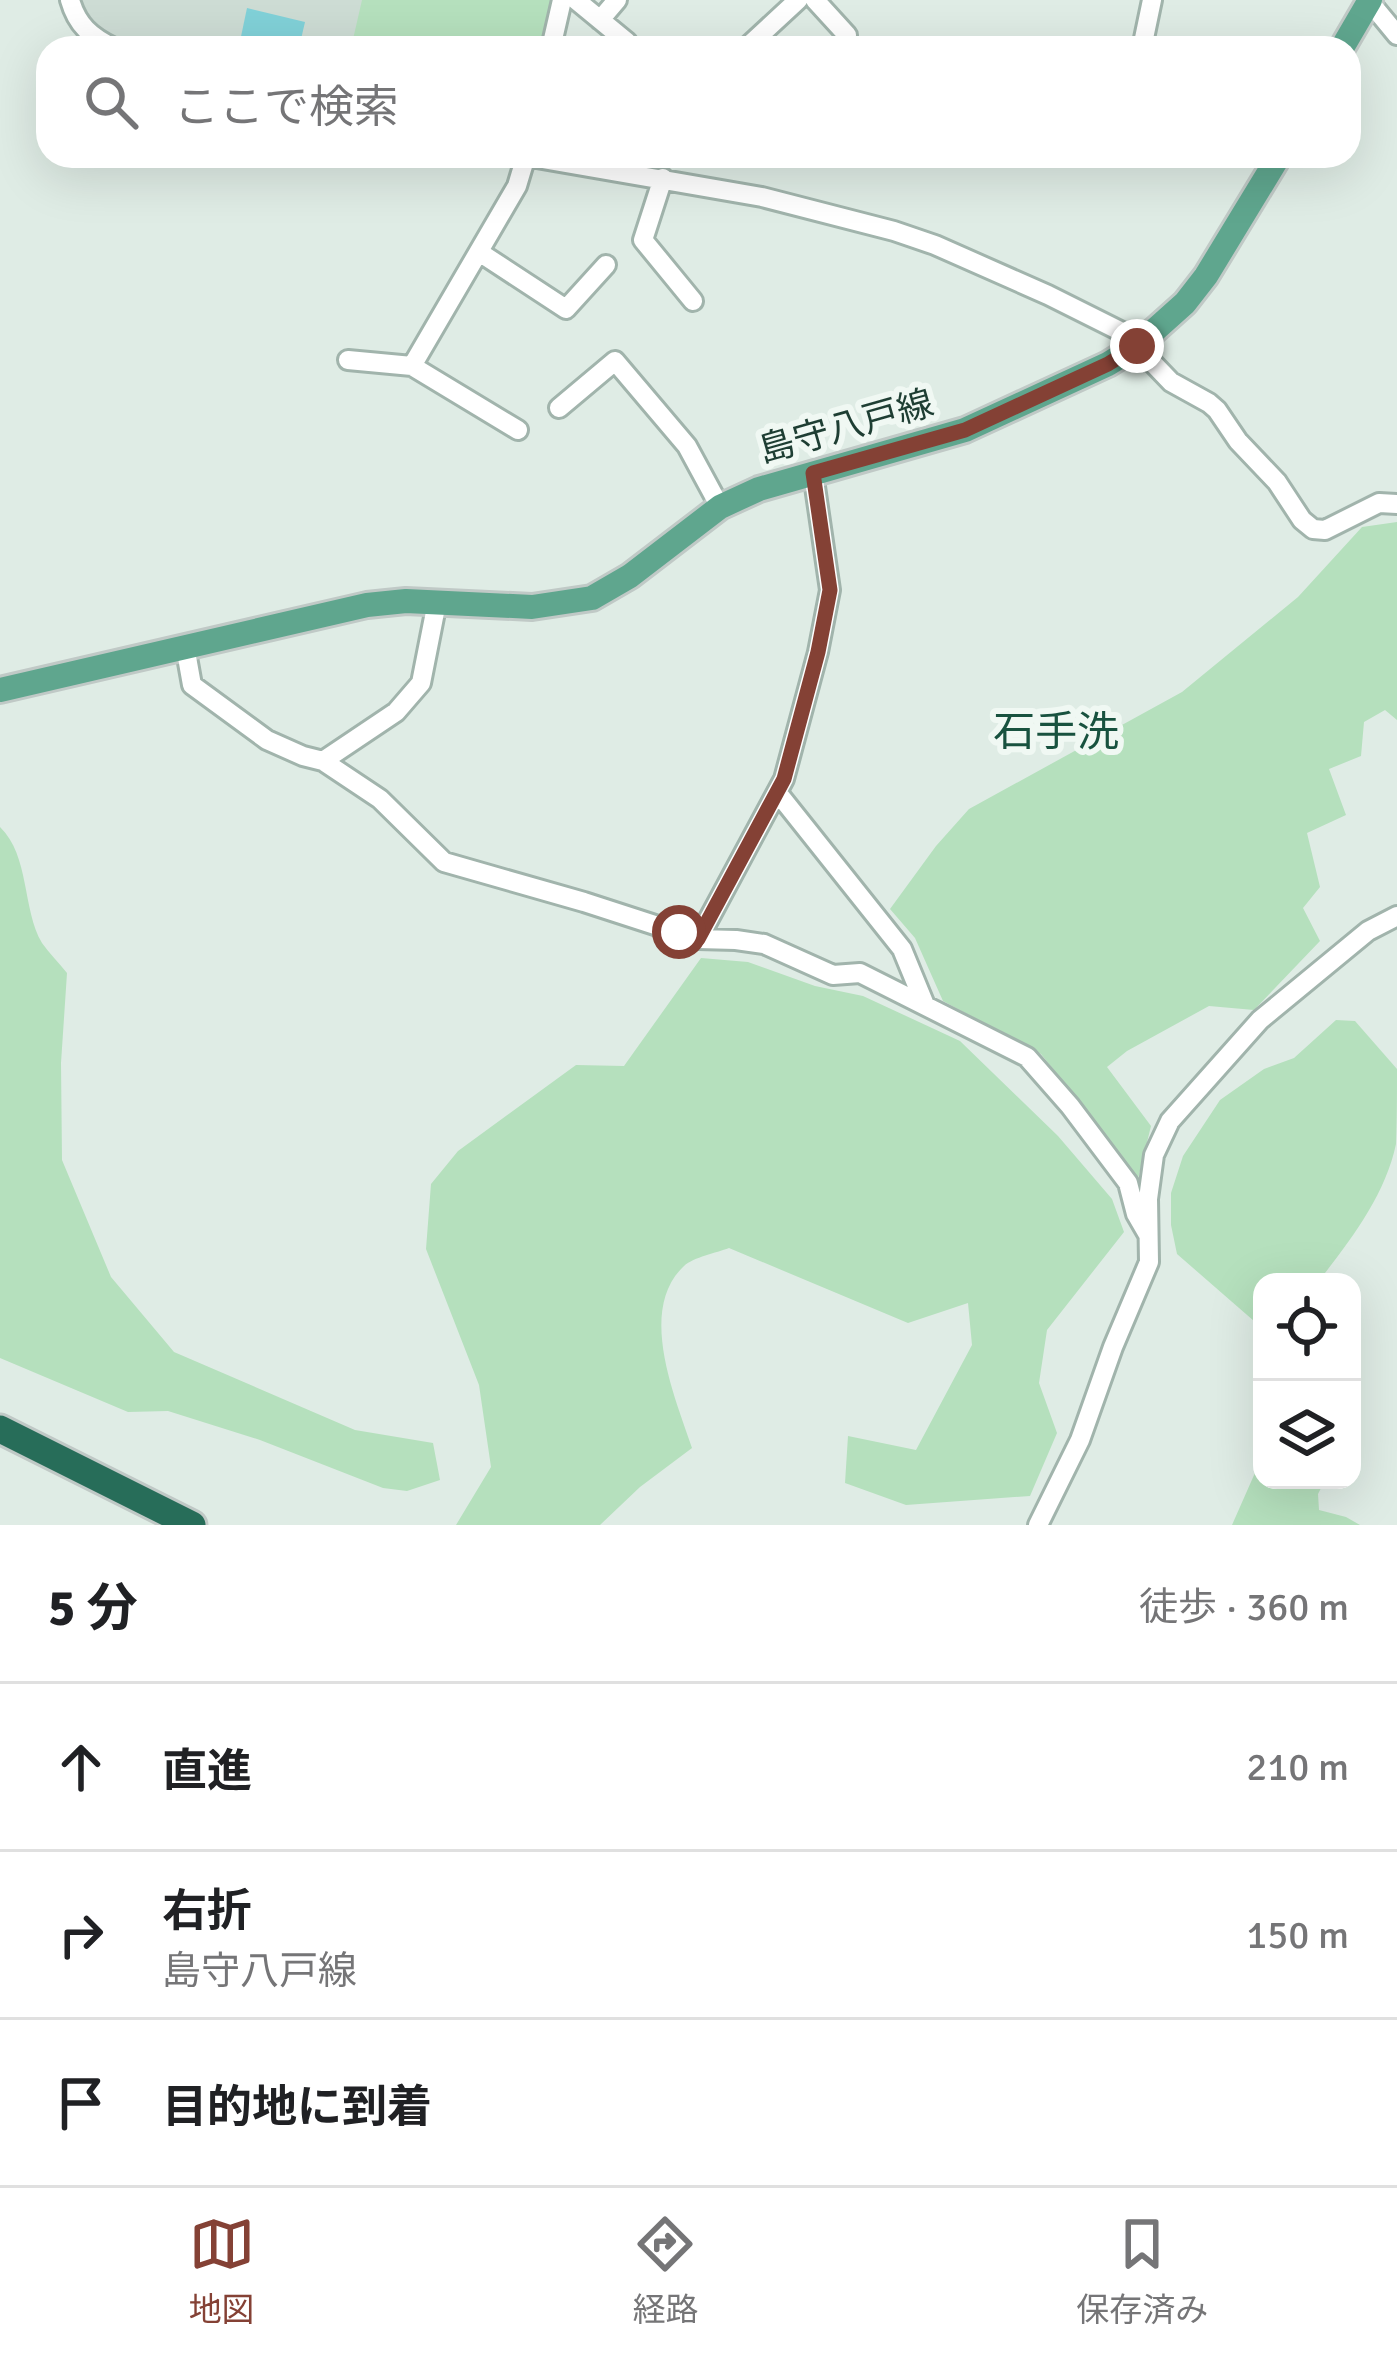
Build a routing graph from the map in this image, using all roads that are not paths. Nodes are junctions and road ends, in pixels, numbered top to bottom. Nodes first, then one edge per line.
1 (70, 0) edge
2 (562, 0) edge
3 (576, 0) edge
4 (617, 0) edge
5 (798, 0) edge
6 (815, 0) edge
7 (1152, 0) edge
8 (1362, 6) edge
9 (600, 20) junction
10 (847, 35) dead end
11 (1397, 35) edge
12 (90, 36) edge
13 (554, 36) edge
14 (620, 36) edge
15 (759, 36) edge
16 (1144, 36) edge
17 (1348, 36) edge
18 (522, 168) edge
19 (1272, 168) edge
20 (656, 170) edge
21 (479, 252) junction
22 (606, 266) dead end
23 (693, 301) dead end
24 (1137, 346) junction
25 (348, 360) dead end
26 (412, 366) junction
27 (559, 408) dead end
28 (518, 430) dead end
29 (813, 473) junction
30 (1397, 504) edge
31 (720, 507) junction
32 (437, 602) junction
33 (185, 646) junction
34 (0, 690) edge
35 (323, 761) junction
36 (777, 792) junction
37 (1397, 916) edge
38 (698, 939) junction
39 (925, 1005) junction
40 (1147, 1233) junction
41 (0, 1429) edge
42 (192, 1525) edge
43 (1038, 1525) edge

1 - 12 street
2 - 13 street
3 - 9 street
4 - 9 street
5 - 15 street
6 - 10 street
7 - 16 street
8 - 11 street
8 - 17 main road
9 - 14 street
18 - 21 street
19 - 24 main road, 島守八戸線
20 - 23 street
20 - 24 street
21 - 22 street
21 - 26 street
24 - 29 main road, 島守八戸線
24 - 30 street
25 - 26 street
26 - 28 street
27 - 31 street
29 - 31 main road, 島守八戸線
29 - 36 street
31 - 32 main road, 島守八戸線
32 - 33 main road, 島守八戸線
32 - 35 street
33 - 34 main road, 島守八戸線
33 - 35 street
35 - 38 street
36 - 38 street
36 - 39 street
37 - 40 street
38 - 39 street
39 - 40 street
40 - 43 street
41 - 42 highway

